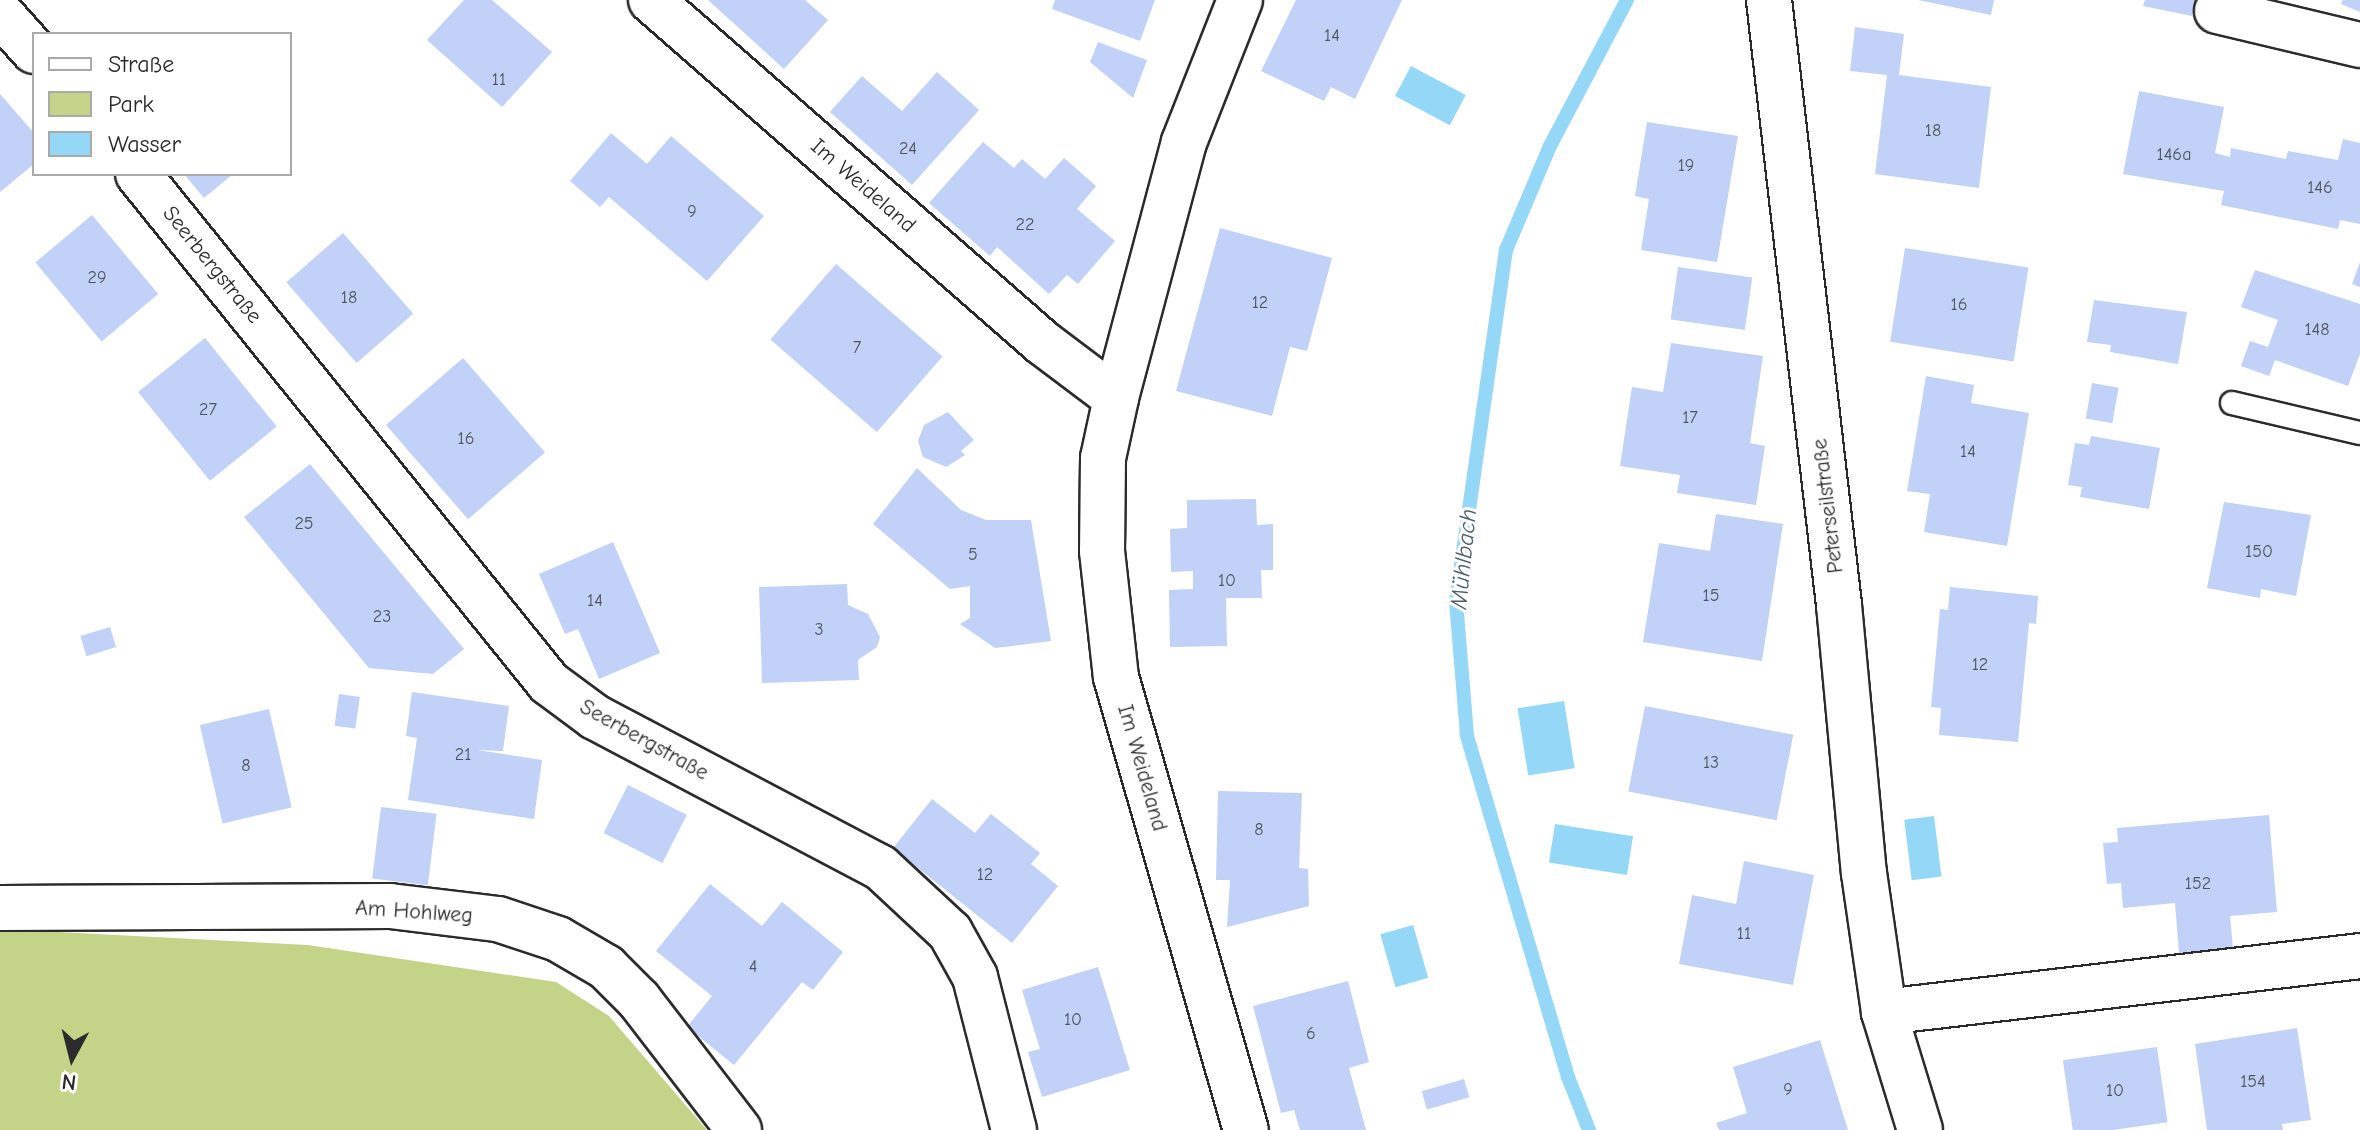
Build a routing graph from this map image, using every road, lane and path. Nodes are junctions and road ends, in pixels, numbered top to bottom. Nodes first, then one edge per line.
1 (651, 0) edge
2 (1240, 0) edge
3 (1769, 0) edge
4 (2217, 11) dead end
5 (0, 13) edge
6 (2360, 45) edge
7 (32, 49) edge
8 (140, 176) edge
9 (1116, 398) junction
10 (2232, 403) dead end
11 (2360, 433) edge
12 (0, 908) edge
13 (2360, 956) edge
14 (1884, 1012) junction
15 (739, 1130) edge
16 (1014, 1130) edge
17 (1246, 1130) edge
18 (1920, 1130) edge

1 - 9 street, Im Weideland
2 - 9 street, Im Weideland
3 - 14 street, Peterseilstraße
4 - 6 street
5 - 7 street
8 - 16 street, Seerbergstraße
9 - 17 street, Im Weideland
10 - 11 lane
12 - 15 street, Am Hohlweg
13 - 14 street
14 - 18 street, Peterseilstraße

